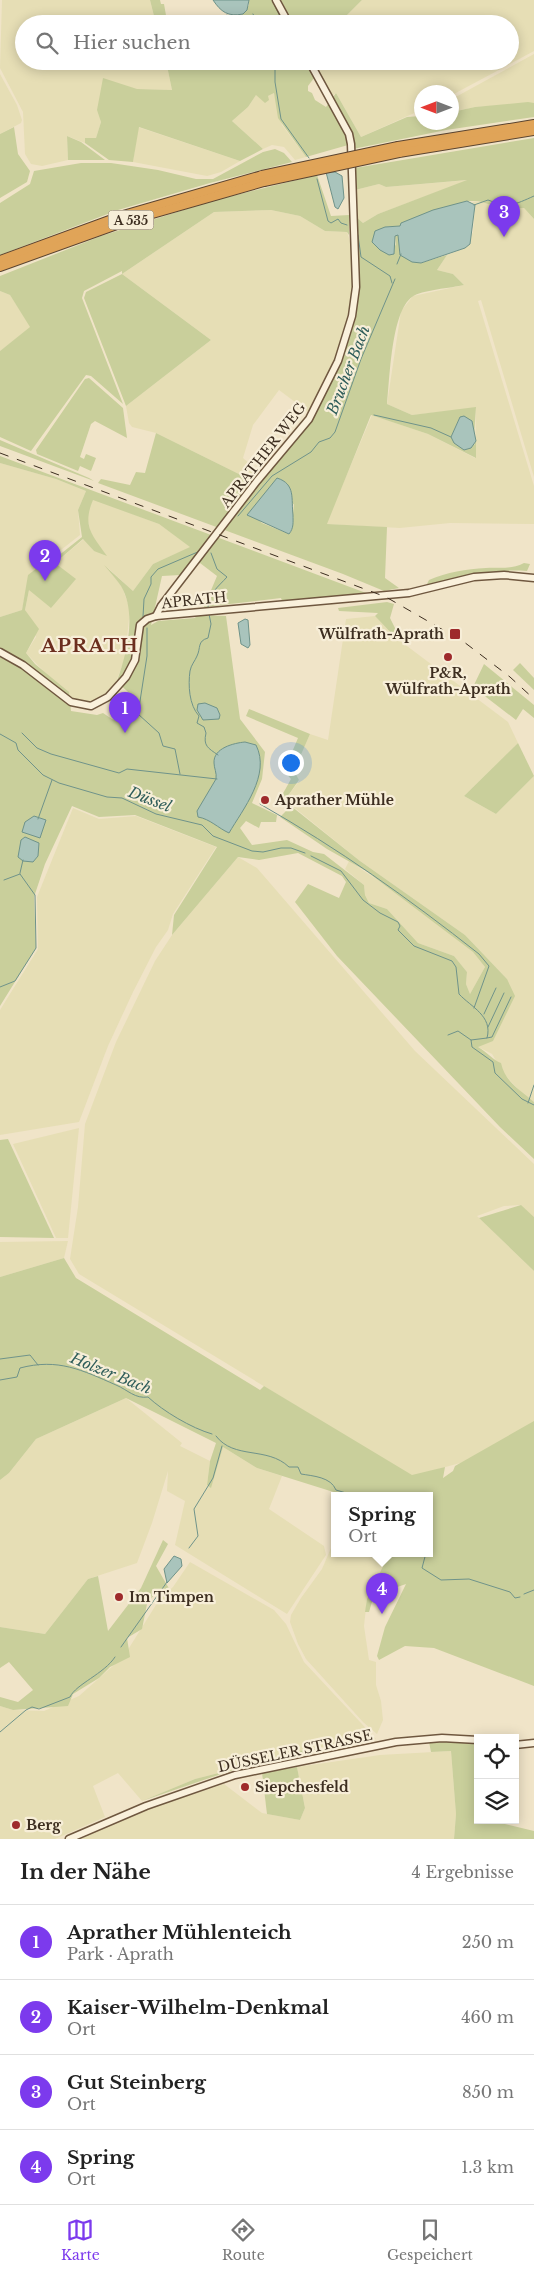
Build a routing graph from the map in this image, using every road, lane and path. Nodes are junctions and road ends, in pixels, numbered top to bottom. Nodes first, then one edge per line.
1 (276, 0) edge
2 (284, 15) edge
3 (314, 70) edge
4 (534, 124) edge
5 (534, 131) edge
6 (399, 150) junction
7 (263, 178) junction
8 (0, 260) edge
9 (0, 267) edge
10 (534, 578) edge
11 (156, 616) junction
12 (0, 652) edge
13 (474, 1740) edge
14 (534, 1743) edge
15 (519, 1745) edge
16 (69, 1839) edge

1 - 2 main road
3 - 11 main road, APRATHER WEG
4 - 6 highway, A 535
5 - 6 highway, A 535
6 - 7 highway, A 535, bridge
7 - 8 highway, A 535
7 - 9 highway, A 535
10 - 11 main road, APRATH
11 - 12 main road, APRATH
13 - 16 main road, DÜSSELER STRASSE
14 - 15 main road

